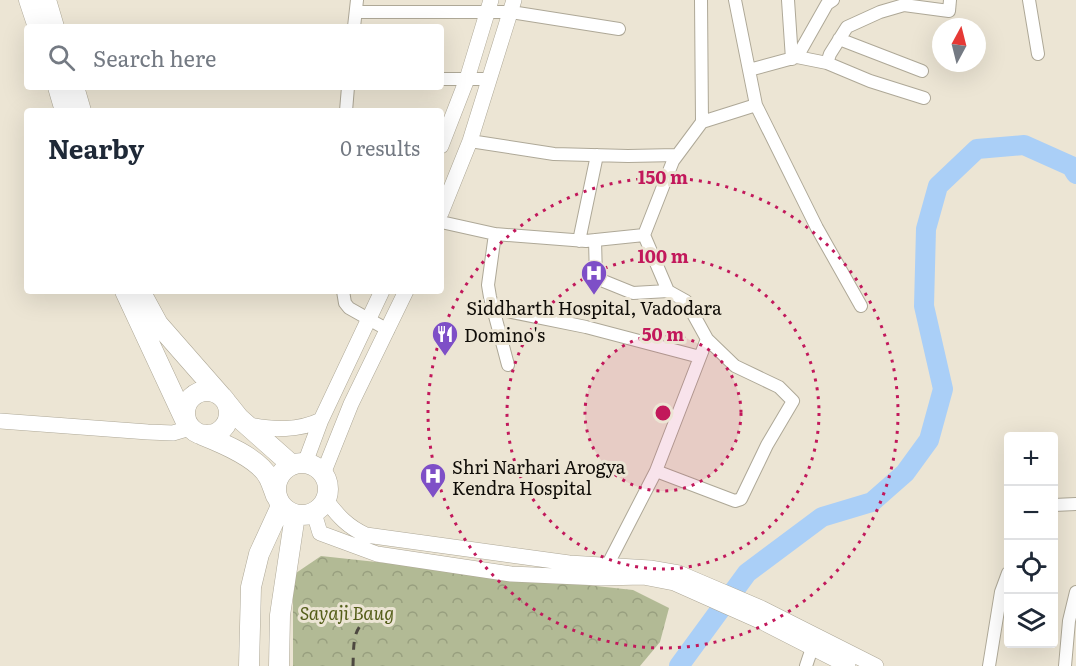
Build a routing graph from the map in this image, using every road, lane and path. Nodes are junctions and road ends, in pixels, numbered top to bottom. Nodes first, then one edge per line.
1 (29, 0) edge
2 (46, 0) edge
3 (701, 0) edge
4 (735, 0) edge
5 (788, 0) edge
6 (833, 0) edge
7 (950, 0) edge
8 (1029, 0) edge
9 (357, 6) edge
10 (490, 6) edge
11 (512, 6) edge
12 (37, 24) edge
13 (53, 24) edge
14 (354, 24) edge
15 (619, 28) dead end
16 (839, 39) junction
17 (1038, 54) dead end
18 (795, 58) junction
19 (827, 63) junction
20 (749, 70) junction
21 (922, 70) dead end
22 (444, 79) edge
23 (466, 79) junction
24 (489, 79) junction
25 (59, 90) edge
26 (75, 90) edge
27 (348, 90) edge
28 (924, 98) dead end
29 (756, 105) junction
30 (64, 108) edge
31 (80, 108) edge
32 (346, 108) edge
33 (702, 122) junction
34 (444, 138) edge
35 (470, 141) junction
36 (597, 155) junction
37 (677, 155) junction
38 (444, 206) edge
39 (444, 223) edge
40 (495, 234) junction
41 (644, 235) junction
42 (595, 240) junction
43 (579, 241) junction
44 (668, 291) junction
45 (126, 294) edge
46 (142, 294) edge
47 (344, 294) edge
48 (381, 294) edge
49 (405, 294) edge
50 (861, 306) dead end
51 (492, 308) junction
52 (370, 320) junction
53 (388, 330) junction
54 (707, 339) junction
55 (700, 357) junction
56 (508, 364) dead end
57 (224, 400) junction
58 (321, 420) junction
59 (0, 421) edge
60 (249, 425) junction
61 (192, 428) junction
62 (298, 464) junction
63 (656, 471) junction
64 (323, 474) junction
65 (1076, 504) edge
66 (1058, 505) edge
67 (298, 507) junction
68 (607, 566) junction
69 (676, 578) junction
70 (1004, 584) edge
71 (1076, 592) edge
72 (762, 615) junction
73 (812, 648) junction
74 (249, 666) edge
75 (279, 666) edge
76 (807, 666) edge
77 (848, 666) edge
78 (876, 666) edge
79 (989, 666) edge
80 (1065, 666) edge

1 - 12 highway
2 - 13 highway
3 - 33 street
4 - 20 street
5 - 18 street
6 - 18 street
7 - 16 street
8 - 17 street
9 - 10 street
9 - 14 street
10 - 11 street
10 - 23 street
11 - 15 street
11 - 24 street
16 - 19 street
16 - 21 street
18 - 19 street
18 - 20 street
19 - 28 street
20 - 29 street
22 - 23 street
23 - 24 street
23 - 34 street
24 - 35 street
25 - 30 highway
26 - 31 highway
27 - 32 street
29 - 33 street
29 - 50 street
33 - 37 street
35 - 36 street
35 - 38 street
36 - 37 street
36 - 43 street
37 - 41 street
39 - 40 street
40 - 43 street
40 - 51 street
41 - 42 street
41 - 44 street
42 - 43 street
42 - 44 street
44 - 54 street
45 - 61 highway
46 - 57 highway
47 - 52 street
48 - 52 street
49 - 53 street
51 - 55 street
51 - 56 street
52 - 53 street
52 - 58 street
53 - 64 street
54 - 55 street
54 - 63 street
55 - 63 street
57 - 60 highway
57 - 61 highway
57 - 61 highway
58 - 60 street
58 - 62 street
59 - 61 street
60 - 62 highway
61 - 67 highway
62 - 64 highway
62 - 67 highway
63 - 68 street
64 - 67 highway
65 - 66 street
67 - 68 street
67 - 69 street
67 - 74 highway
67 - 75 highway
68 - 69 street
69 - 72 street
70 - 79 street
71 - 80 street
72 - 73 street
72 - 78 street
73 - 76 street
73 - 77 street

